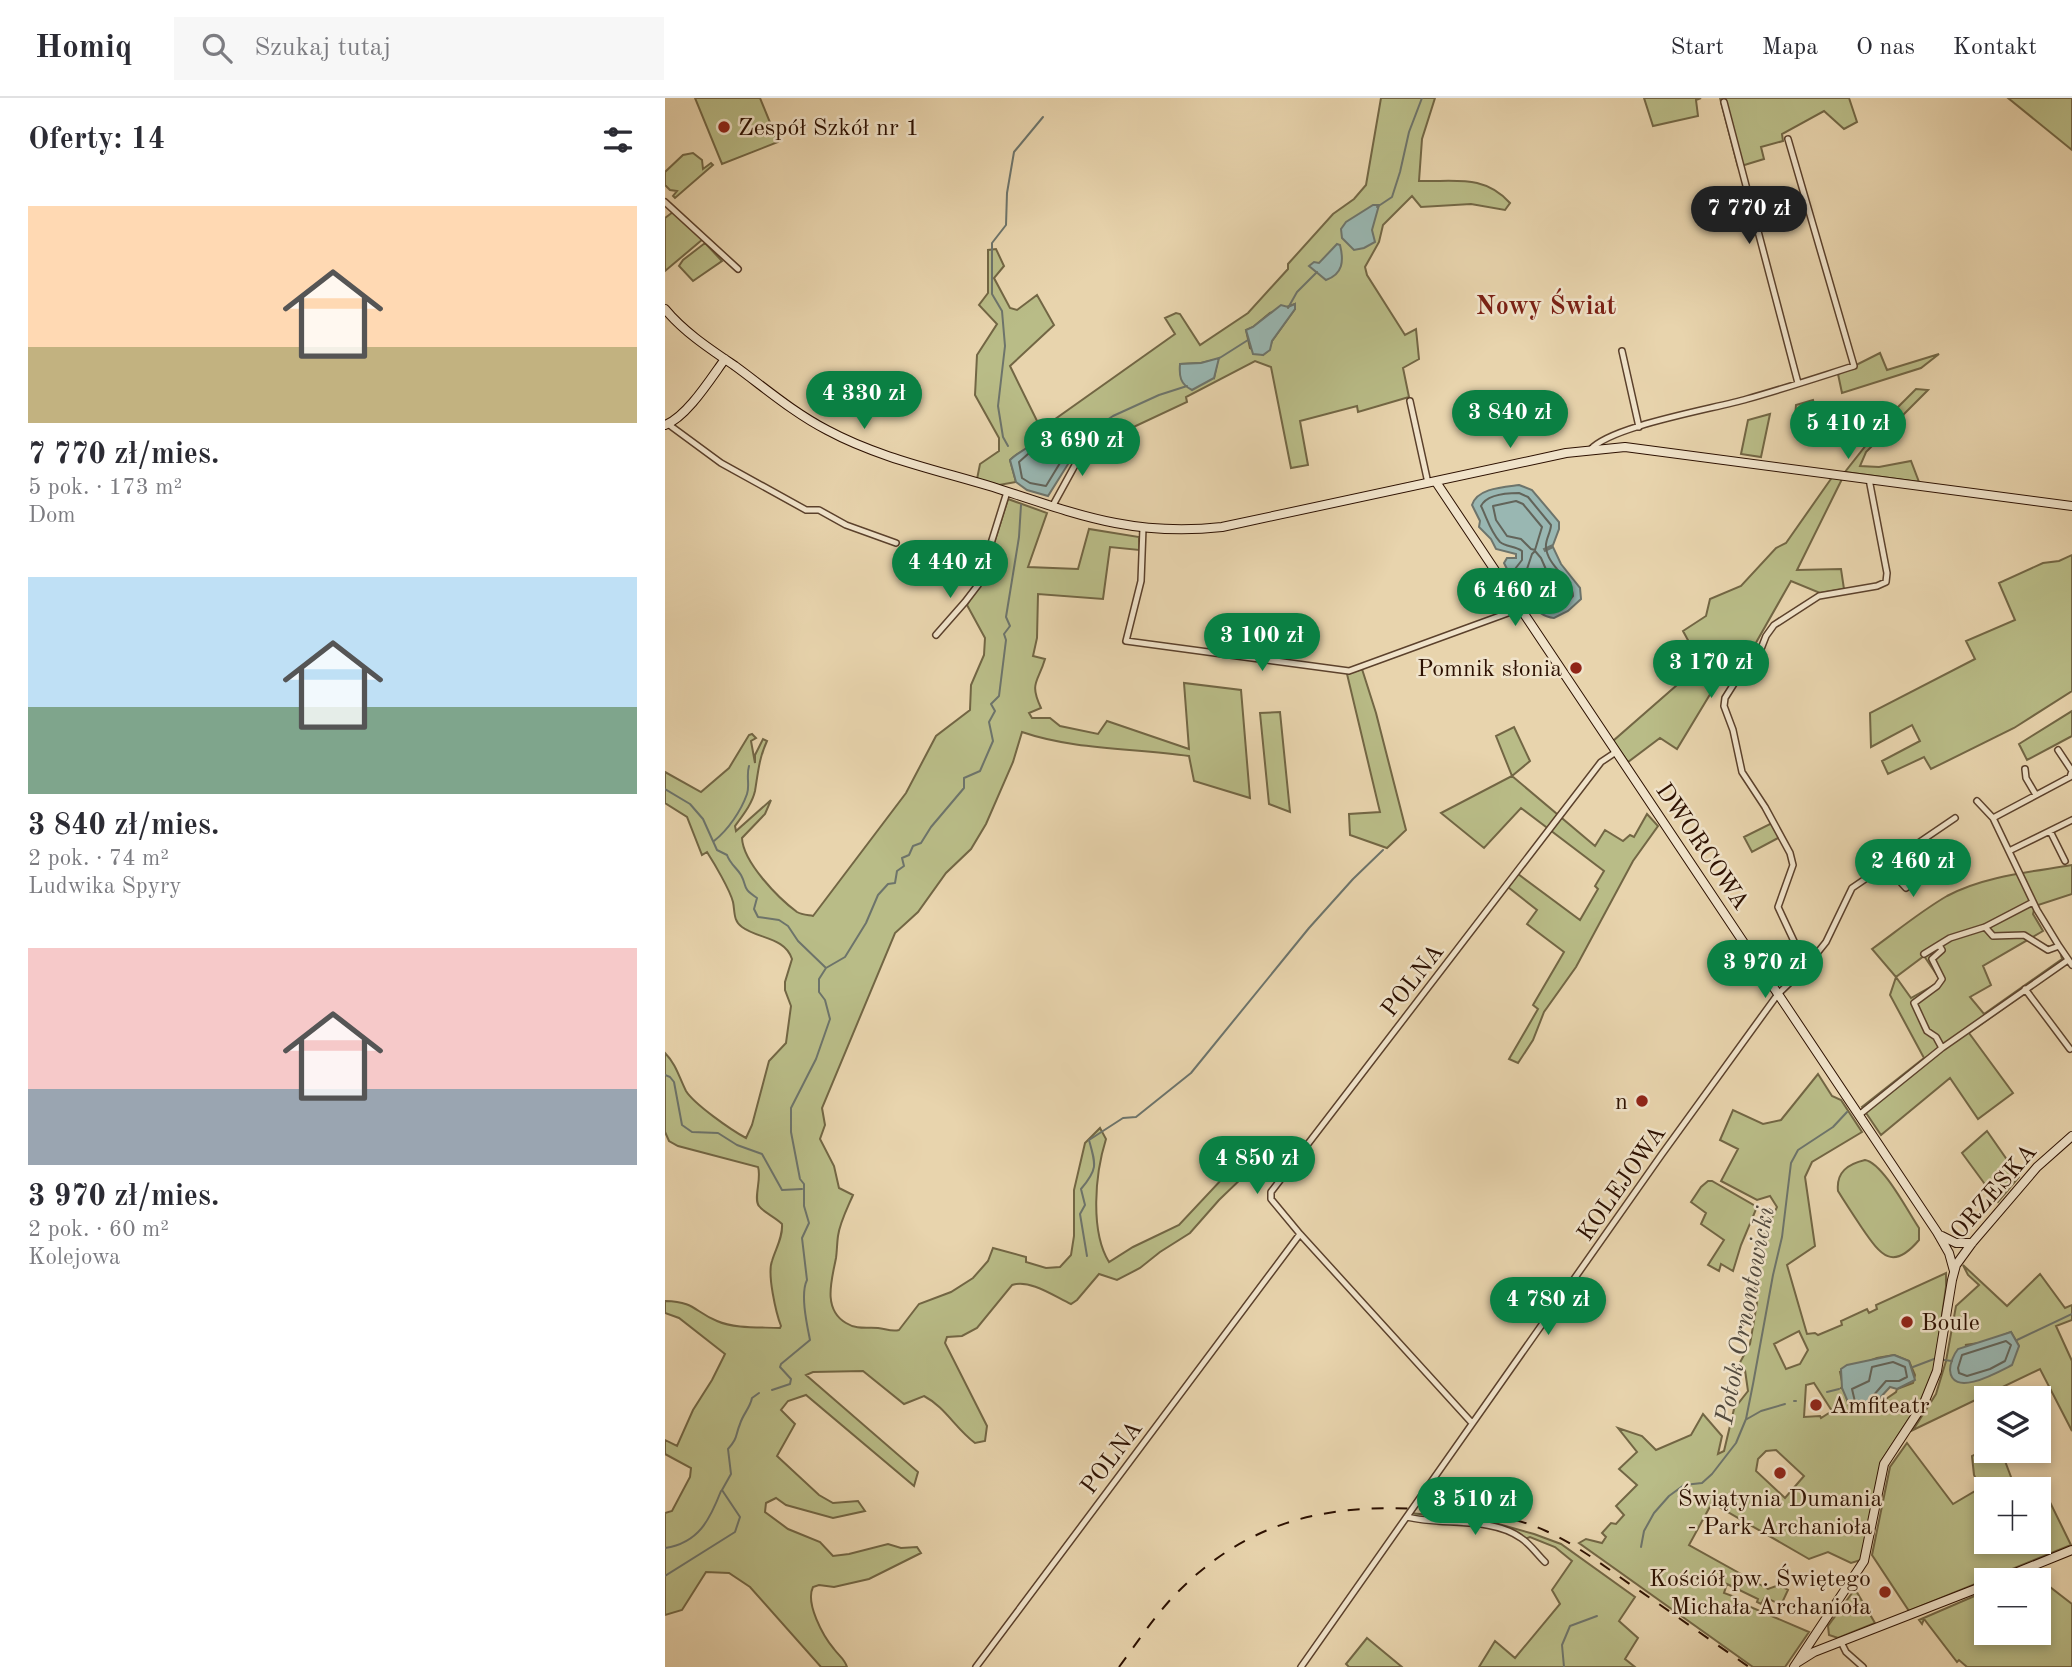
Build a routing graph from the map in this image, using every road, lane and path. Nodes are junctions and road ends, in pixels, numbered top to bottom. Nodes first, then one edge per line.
1 (1724, 102) dead end
2 (1788, 139) dead end
3 (665, 202) edge
4 (738, 269) dead end
5 (665, 309) edge
6 (1622, 351) dead end
7 (725, 359) junction
8 (1798, 383) junction
9 (1410, 401) dead end
10 (666, 424) edge
11 (1639, 427) junction
12 (1625, 432) junction
13 (1107, 442) dead end
14 (1623, 447) junction
15 (1590, 450) junction
16 (1869, 478) junction
17 (1432, 482) junction
18 (1007, 492) junction
19 (2072, 506) edge
20 (1052, 507) junction
21 (1143, 528) junction
22 (896, 543) dead end
23 (1519, 609) junction
24 (936, 635) dead end
25 (2058, 750) dead end
26 (1616, 752) junction
27 (2025, 769) dead end
28 (2036, 795) junction
29 (1977, 801) dead end
30 (1955, 818) dead end
31 (1993, 818) junction
32 (2072, 820) edge
33 (2050, 831) junction
34 (2009, 851) junction
35 (1953, 857) dead end
36 (2065, 861) dead end
37 (1885, 865) junction
38 (2033, 902) junction
39 (1985, 927) junction
40 (1939, 945) junction
41 (2059, 946) junction
42 (1924, 954) dead end
43 (2070, 962) edge
44 (1805, 967) junction
45 (2025, 989) junction
46 (1778, 994) junction
47 (1942, 1048) junction
48 (2070, 1049) dead end
49 (1859, 1115) junction
50 (2072, 1136) edge
51 (1937, 1232) junction
52 (1300, 1234) junction
53 (1972, 1242) junction
54 (1955, 1243) junction
55 (1949, 1252) junction
56 (1961, 1256) junction
57 (1954, 1271) junction
58 (1472, 1423) junction
59 (1408, 1517) junction
60 (2072, 1550) edge
61 (1545, 1562) dead end
62 (2028, 1568) edge
63 (1974, 1590) edge
64 (1841, 1643) junction
65 (1815, 1645) junction
66 (1796, 1665) edge
67 (976, 1667) edge
68 (1301, 1667) edge
69 (1863, 1667) edge

1 - 8 street
2 - 8 street
3 - 4 street
5 - 7 street
6 - 11 street
7 - 10 street
7 - 18 street
8 - 11 street
9 - 17 street
10 - 22 street
11 - 12 street
12 - 14 street
12 - 15 street
13 - 20 street
14 - 15 street
14 - 16 street
15 - 17 street
16 - 19 street
16 - 44 street
17 - 21 street
17 - 23 street, DWORCOWA
18 - 20 street
18 - 24 street
20 - 21 street
21 - 23 street
23 - 26 street, DWORCOWA
25 - 28 street
26 - 46 street, DWORCOWA
26 - 52 street, POLNA
27 - 28 street
28 - 31 street
29 - 31 street
30 - 37 street, KOLEJOWA
31 - 34 street
32 - 33 street
33 - 34 street
33 - 36 street
34 - 38 street
35 - 37 street
37 - 44 street, KOLEJOWA
38 - 39 street
38 - 41 street
39 - 40 street
39 - 41 street
40 - 42 street
40 - 47 street
41 - 43 street
43 - 45 street
44 - 46 street, KOLEJOWA
45 - 47 street
45 - 48 street
46 - 49 street, DWORCOWA
46 - 58 street, KOLEJOWA
47 - 49 street
49 - 51 street, DWORCOWA
50 - 53 street, ORZESKA
51 - 54 street, DWORCOWA
51 - 55 street, DWORCOWA
52 - 58 street, POLNA
52 - 67 street, POLNA
53 - 54 street
53 - 56 street, ORZESKA
54 - 55 street
54 - 56 street
55 - 56 street
55 - 57 street, DWORCOWA
56 - 57 street, ORZESKA
57 - 65 street, ORZESKA
58 - 59 street, KOLEJOWA
59 - 61 street
59 - 68 street, KOLEJOWA
60 - 62 street
63 - 64 street
64 - 65 street
64 - 69 street
65 - 66 street

